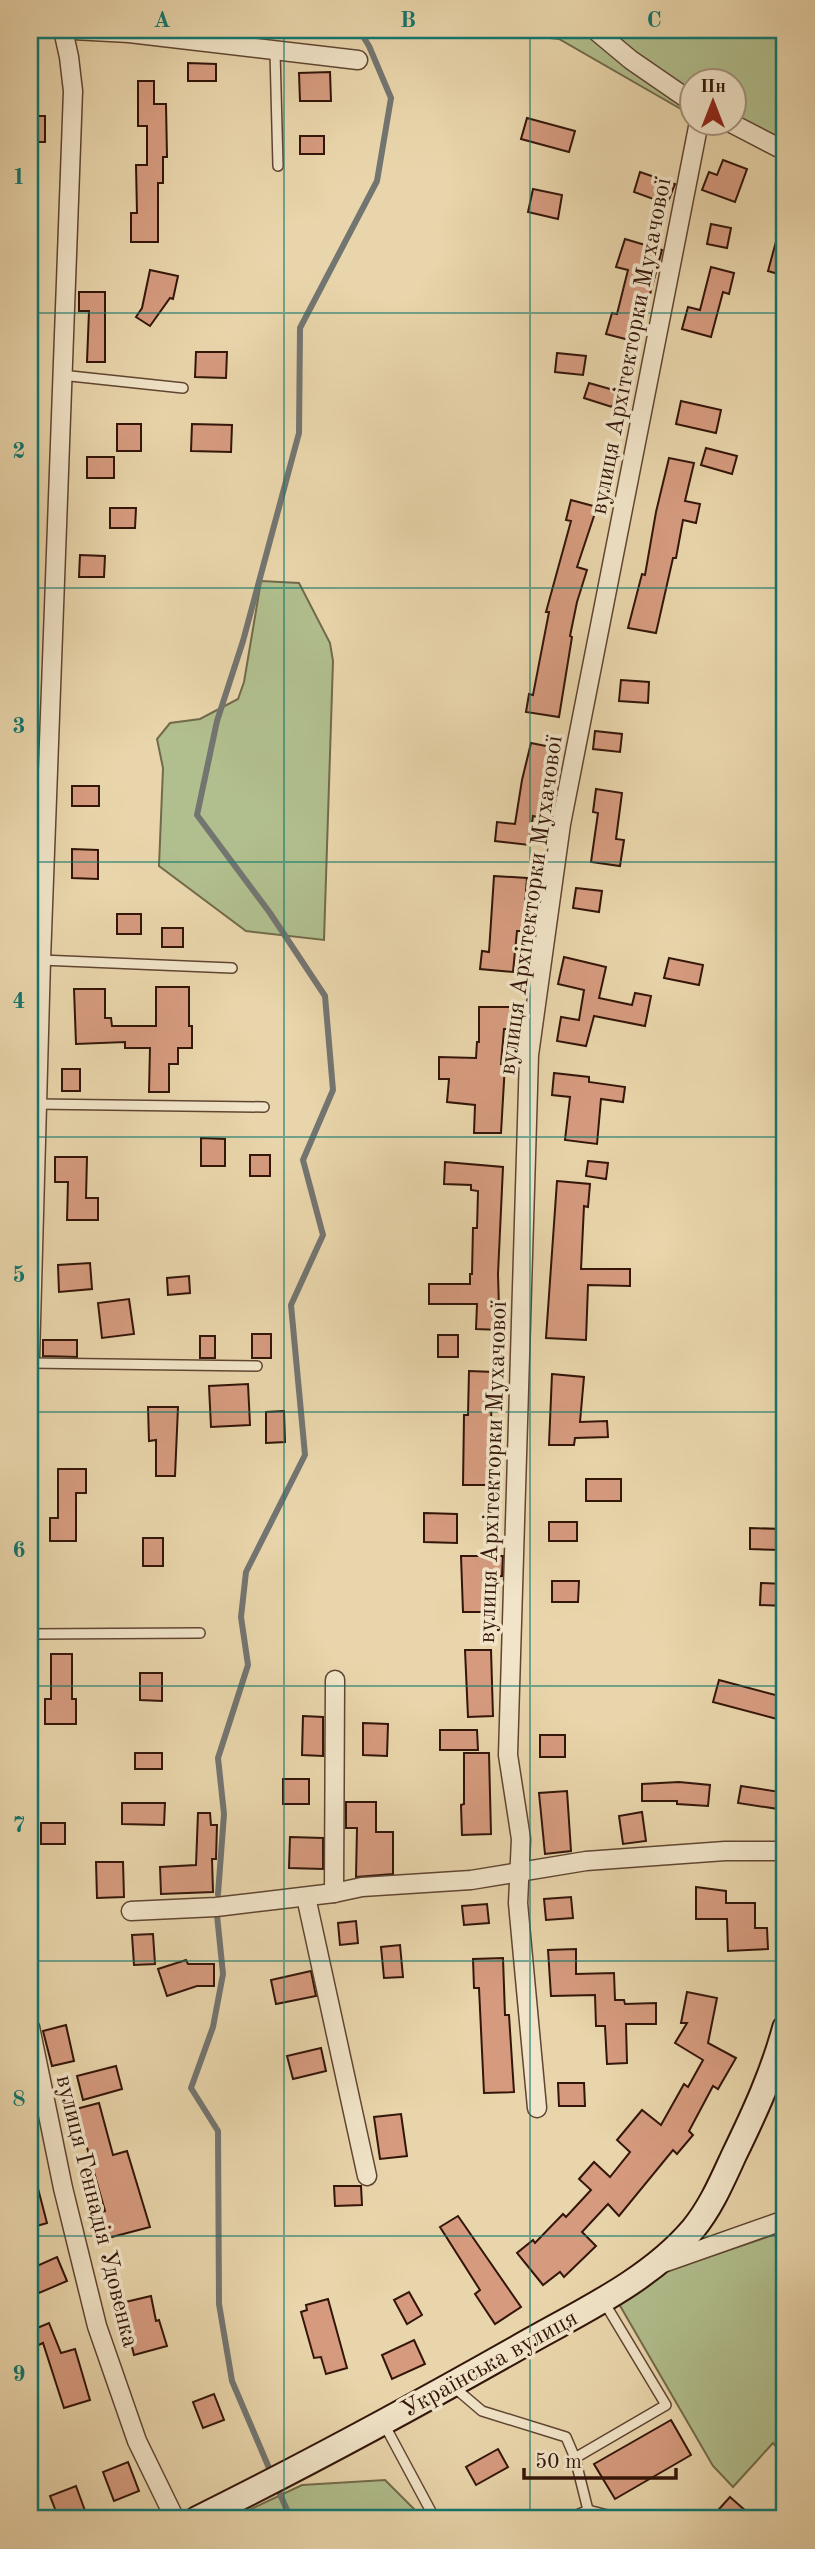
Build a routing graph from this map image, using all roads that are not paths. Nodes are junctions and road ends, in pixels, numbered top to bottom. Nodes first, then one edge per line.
1 (62, 30) edge
2 (74, 30) edge
3 (596, 30) edge
4 (132, 32) edge
5 (275, 52) junction
6 (358, 60) dead end
7 (678, 92) edge
8 (748, 132) edge
9 (696, 136) edge
10 (785, 151) edge
11 (278, 166) dead end
12 (61, 375) junction
13 (183, 388) dead end
14 (41, 960) junction
15 (232, 968) dead end
16 (37, 1104) junction
17 (264, 1107) dead end
18 (30, 1361) edge
19 (257, 1366) dead end
20 (200, 1633) dead end
21 (30, 1634) edge
22 (335, 1680) dead end
23 (785, 1851) edge
24 (520, 1872) junction
25 (334, 1893) junction
26 (306, 1897) junction
27 (131, 1912) dead end
28 (30, 2027) edge
29 (785, 2028) edge
30 (537, 2108) dead end
31 (367, 2176) dead end
32 (785, 2220) edge
33 (654, 2266) junction
34 (602, 2299) junction
35 (452, 2385) junction
36 (383, 2423) junction
37 (575, 2458) junction
38 (588, 2510) junction
39 (175, 2519) edge
40 (197, 2519) edge
41 (435, 2519) edge
42 (568, 2519) edge
43 (623, 2519) edge

1 - 12 street
2 - 4 street
3 - 7 street
4 - 5 street
5 - 6 street
5 - 11 lane
8 - 10 street
9 - 24 street, вулиця Архітекторки Мухачової
12 - 13 lane
12 - 14 street
14 - 15 lane
14 - 16 street
16 - 17 lane
16 - 18 street
18 - 19 lane
20 - 21 lane
22 - 25 street
23 - 24 street
24 - 25 street
24 - 30 street, вулиця Архітекторки Мухачової
25 - 26 street
26 - 27 street
26 - 31 street
28 - 39 street, вулиця Геннадія Удовенка
29 - 33 street
32 - 33 street, Українська вулиця
33 - 34 street, Українська вулиця
34 - 35 street, Українська вулиця
34 - 37 lane
35 - 36 street, Українська вулиця
35 - 37 lane
36 - 40 street, Українська вулиця
36 - 41 lane
37 - 38 lane
38 - 42 lane
38 - 43 lane

